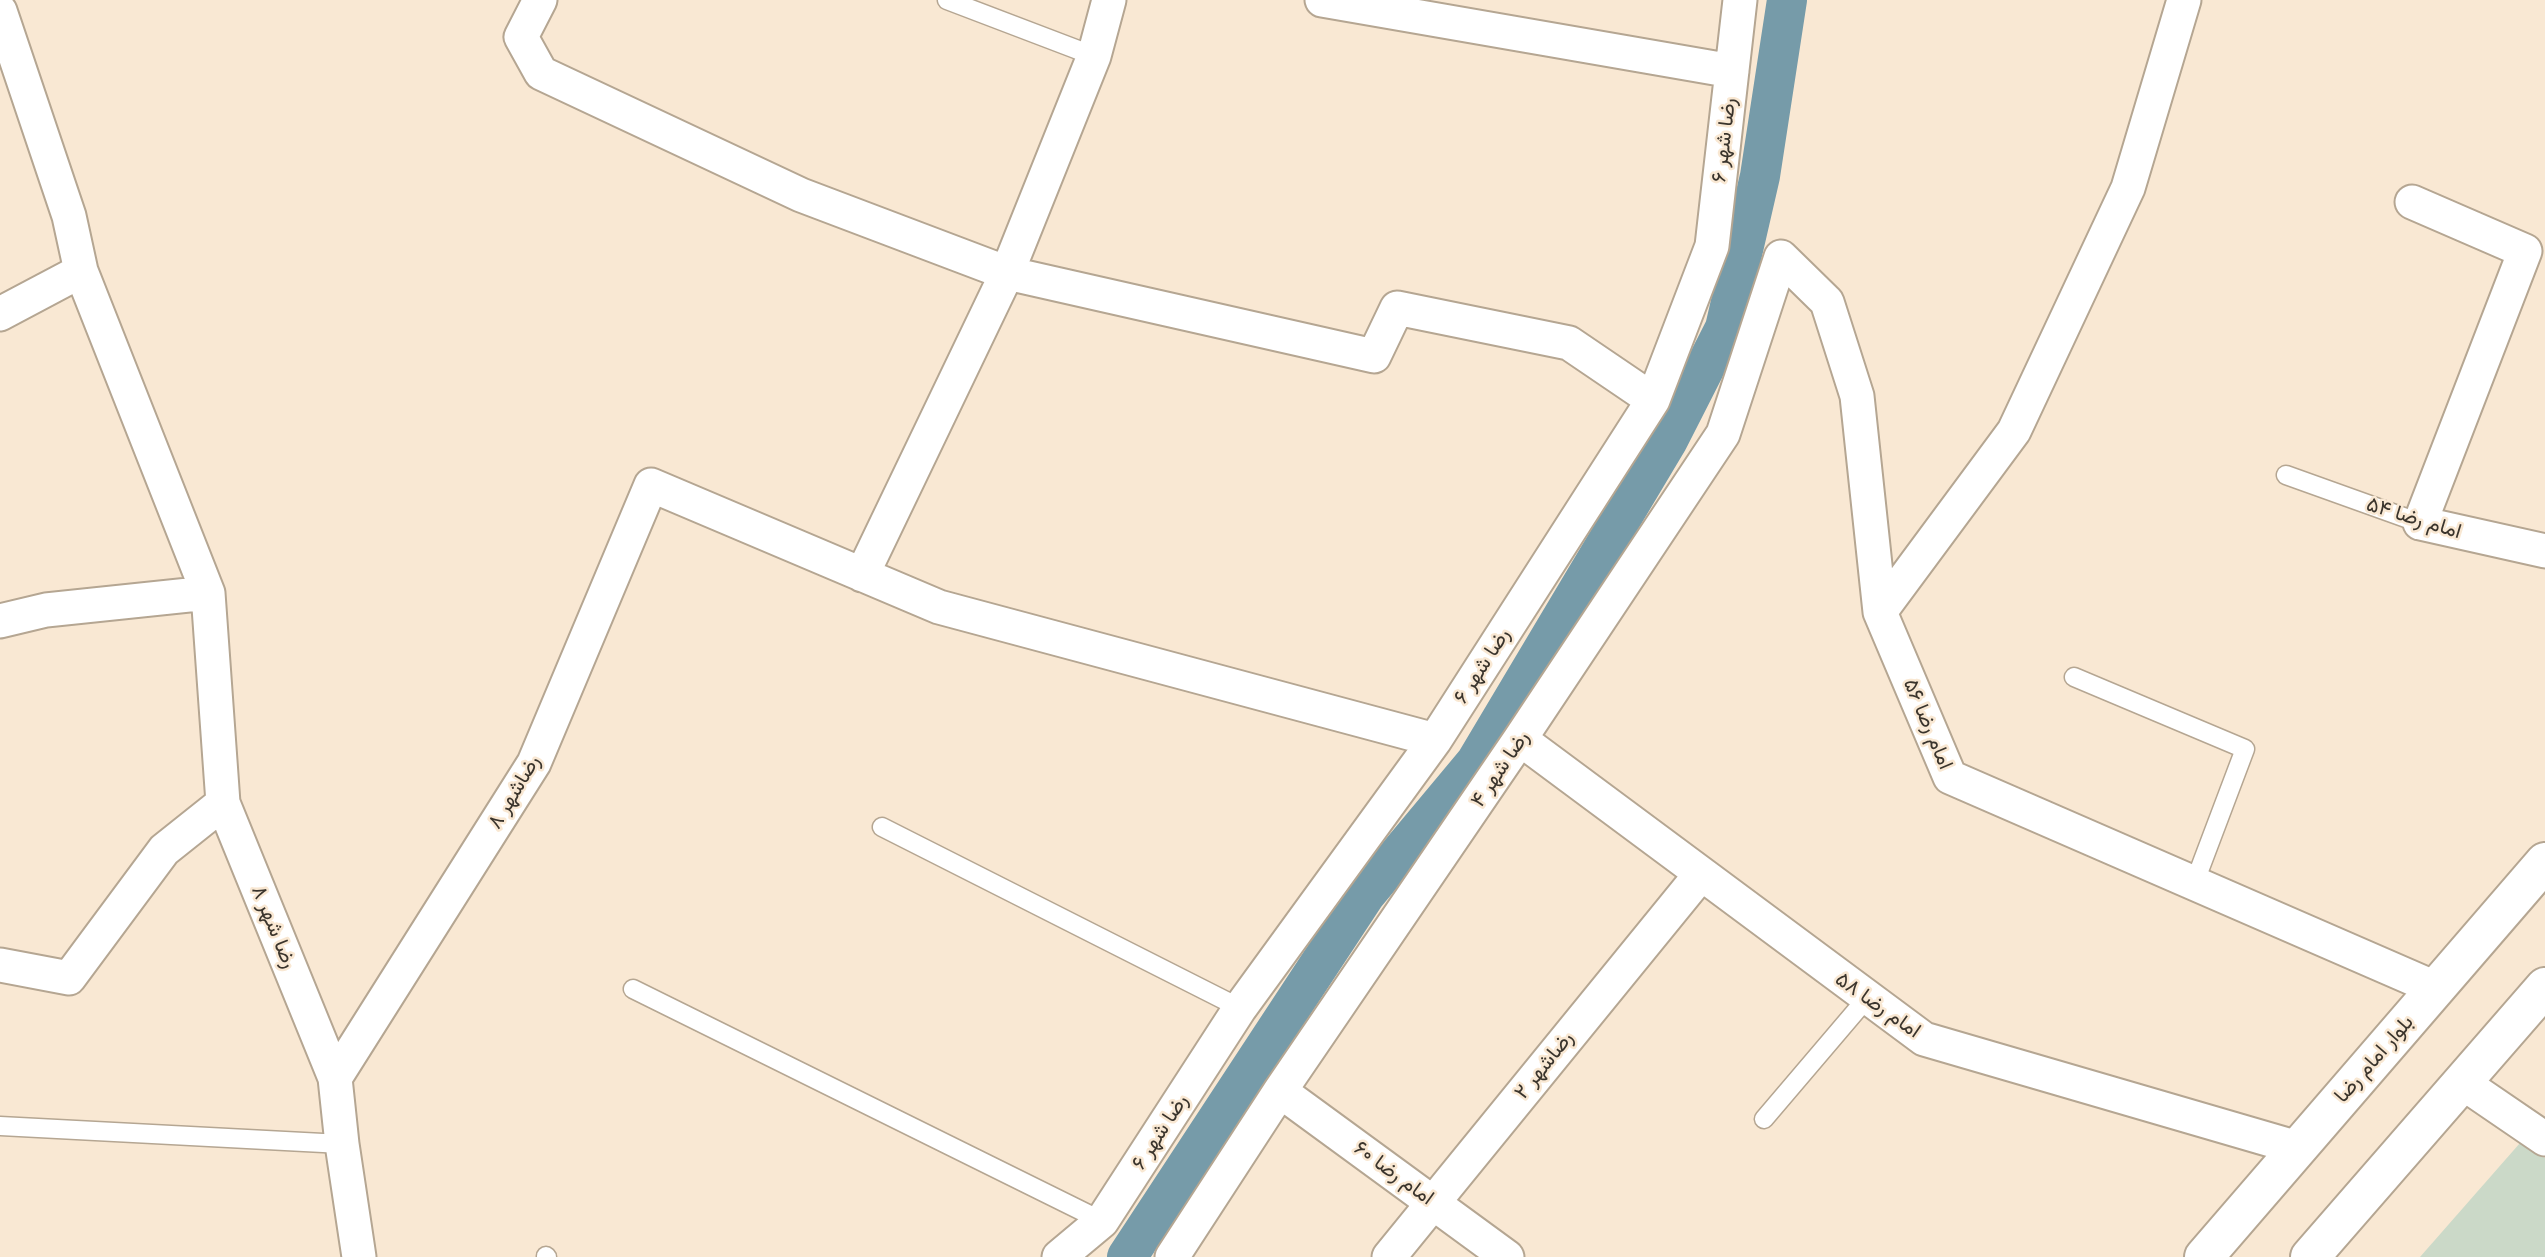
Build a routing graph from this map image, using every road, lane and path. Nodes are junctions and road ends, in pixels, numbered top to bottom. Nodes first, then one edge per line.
1 (540, 0) edge
2 (947, 0) edge
3 (1109, 0) edge
4 (1322, 0) edge
5 (1740, 0) edge
6 (2184, 0) edge
7 (0, 11) edge
8 (1094, 56) junction
9 (1732, 71) junction
10 (2412, 202) dead end
11 (1782, 257) joint
12 (81, 271) junction
13 (1007, 273) junction
14 (0, 314) edge
15 (1653, 400) junction
16 (2286, 475) dead end
17 (2420, 523) junction
18 (2545, 551) edge
19 (862, 575) junction
20 (208, 593) junction
21 (1880, 612) junction
22 (0, 621) edge
23 (2074, 677) dead end
24 (1520, 739) junction
25 (1435, 740) junction
26 (223, 803) junction
27 (882, 827) dead end
28 (2545, 862) edge
29 (1701, 874) junction
30 (2194, 884) junction
31 (0, 965) edge
32 (2545, 987) edge
33 (2435, 988) junction
34 (632, 989) dead end
35 (1867, 998) junction
36 (1240, 1008) junction
37 (335, 1078) junction
38 (2463, 1083) junction
39 (1280, 1091) junction
40 (1764, 1119) dead end
41 (0, 1126) edge
42 (2545, 1139) edge
43 (342, 1144) junction
44 (2298, 1149) junction
45 (1433, 1201) junction
46 (1102, 1222) junction
47 (359, 1257) edge
48 (1059, 1257) edge
49 (1172, 1257) edge
50 (1389, 1257) edge
51 (1507, 1257) edge
52 (2204, 1257) edge
53 (2310, 1257) edge

1 - 13 street
2 - 8 lane
3 - 8 street
4 - 9 street
5 - 9 street, رضا شهر ۶
6 - 21 street
7 - 12 street, رضا شهر ۸
8 - 13 street
9 - 15 street, رضا شهر ۶
10 - 17 street
11 - 21 street, امام رضا ۵۶
11 - 24 street, رضا شهر ۴
12 - 14 street
12 - 20 street, رضا شهر ۸
13 - 15 street
13 - 19 street
15 - 25 street, رضا شهر ۶
16 - 17 lane, امام رضا ۵۴
17 - 18 street, امام رضا ۵۴
19 - 25 street
19 - 37 street, رضاشهر ۸
20 - 22 street
20 - 26 street, رضا شهر ۸
21 - 30 street, امام رضا ۵۶
23 - 30 lane
24 - 29 street, امام رضا ۵۸
24 - 39 street, رضا شهر ۴
25 - 36 street, رضا شهر ۶
26 - 31 street
26 - 37 street, رضا شهر ۸
27 - 36 lane
28 - 33 main road, بلوار امام رضا
29 - 35 street, امام رضا ۵۸
29 - 45 street, رضاشهر ۲
30 - 33 street, امام رضا ۵۶
32 - 38 main road
33 - 44 main road, بلوار امام رضا
34 - 46 lane
35 - 40 lane
35 - 44 street, امام رضا ۵۸
36 - 46 street, رضا شهر ۶
37 - 43 street, رضا شهر ۸
38 - 42 street
38 - 53 main road
39 - 45 street, امام رضا ۶۰
39 - 49 street, رضا شهر ۴
41 - 43 lane
43 - 47 street, رضا شهر ۸
44 - 52 main road, بلوار امام رضا
45 - 50 street, رضاشهر ۲
45 - 51 street, امام رضا ۶۰
46 - 48 street, رضا شهر ۶

